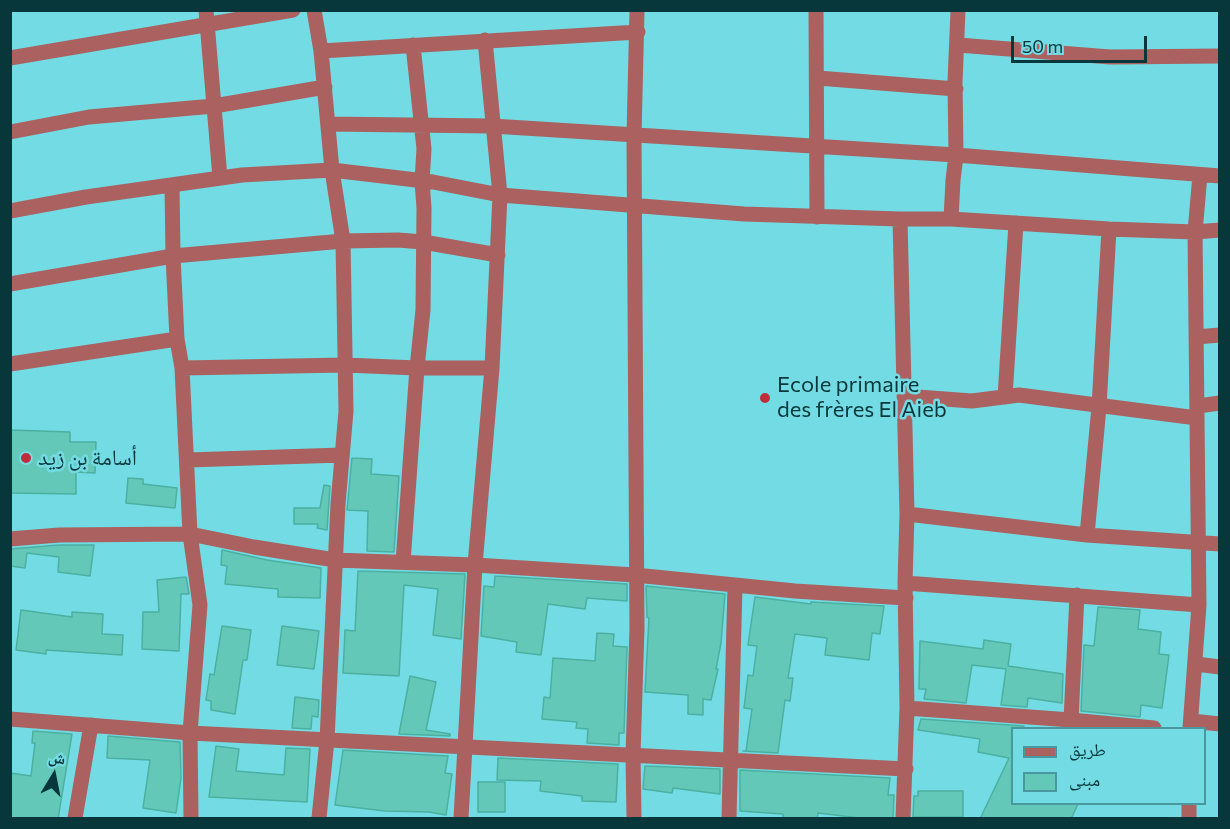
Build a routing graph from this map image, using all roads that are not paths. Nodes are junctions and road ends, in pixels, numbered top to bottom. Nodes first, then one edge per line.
1 (293, 10) edge
2 (314, 10) edge
3 (638, 10) edge
4 (816, 10) edge
5 (958, 10) edge
6 (206, 18) edge
7 (638, 32) junction
8 (485, 40) junction
9 (413, 45) junction
10 (958, 45) junction
11 (321, 51) junction
12 (1220, 56) edge
13 (10, 58) edge
14 (818, 78) junction
15 (325, 87) junction
16 (956, 89) junction
17 (214, 106) junction
18 (328, 124) junction
19 (423, 125) junction
20 (492, 126) junction
21 (10, 132) edge
22 (634, 136) junction
23 (818, 146) junction
24 (956, 155) junction
25 (332, 170) junction
26 (1200, 175) junction
27 (1220, 176) edge
28 (220, 178) junction
29 (422, 181) junction
30 (172, 185) junction
31 (500, 195) junction
32 (634, 204) junction
33 (10, 211) edge
34 (817, 217) junction
35 (900, 219) junction
36 (951, 219) junction
37 (1016, 223) junction
38 (1108, 229) junction
39 (1220, 230) edge
40 (1195, 232) junction
41 (343, 241) junction
42 (423, 242) junction
43 (498, 255) junction
44 (173, 256) junction
45 (10, 284) edge
46 (1220, 335) edge
47 (1196, 337) junction
48 (177, 339) junction
49 (10, 364) edge
50 (345, 365) junction
51 (182, 368) junction
52 (417, 368) junction
53 (492, 368) junction
54 (904, 396) junction
55 (1005, 397) junction
56 (1220, 403) edge
57 (1100, 407) junction
58 (1198, 412) junction
59 (342, 455) junction
60 (188, 460) junction
61 (907, 514) junction
62 (190, 534) junction
63 (1087, 535) junction
64 (10, 539) edge
65 (1198, 542) junction
66 (1220, 544) edge
67 (335, 560) junction
68 (403, 562) junction
69 (475, 565) junction
70 (635, 575) junction
71 (735, 585) junction
72 (906, 590) junction
73 (1077, 595) junction
74 (1199, 605) junction
75 (1196, 664) junction
76 (1220, 667) edge
77 (907, 708) junction
78 (10, 719) edge
79 (1071, 720) junction
80 (1220, 724) edge
81 (91, 725) junction
82 (1191, 725) edge
83 (1136, 727) edge
84 (190, 734) junction
85 (327, 740) junction
86 (464, 746) junction
87 (633, 756) junction
88 (730, 762) junction
89 (906, 770) junction
90 (75, 819) edge
91 (191, 819) edge
92 (319, 819) edge
93 (461, 819) edge
94 (634, 819) edge
95 (729, 819) edge
96 (903, 819) edge

1 - 6 street
2 - 11 street
3 - 7 street
4 - 14 street
5 - 10 street
6 - 13 street
6 - 17 street
7 - 8 street
7 - 22 street
8 - 9 street
8 - 20 street
9 - 11 street
9 - 19 street
10 - 12 street
10 - 16 street
11 - 15 street
14 - 16 street
14 - 23 street
15 - 17 street
15 - 18 street
16 - 24 street
17 - 21 street
17 - 28 street
18 - 19 street
18 - 25 street
19 - 20 street
19 - 29 street
20 - 22 street
20 - 31 street
22 - 23 street
22 - 32 street
23 - 24 street
23 - 34 street
24 - 26 street
24 - 36 street
25 - 28 street
25 - 29 street
25 - 41 street
26 - 27 street
26 - 40 street
28 - 30 street
29 - 31 street
29 - 42 street
30 - 33 street
30 - 44 street
31 - 32 street
31 - 43 street
32 - 34 street
32 - 70 street
34 - 35 street
35 - 36 street
35 - 54 street
36 - 37 street
37 - 38 street
37 - 55 street
38 - 40 street
38 - 57 street
39 - 40 street
40 - 47 street
41 - 42 street
41 - 44 street
41 - 50 street
42 - 43 street
42 - 52 street
43 - 53 street
44 - 45 street
44 - 48 street
46 - 47 street
47 - 58 street
48 - 49 street
48 - 51 street
50 - 51 street
50 - 52 street
50 - 59 street
51 - 60 street
52 - 53 street
52 - 68 street
53 - 69 street
54 - 55 street
54 - 61 street
55 - 57 street
56 - 58 street
57 - 58 street
57 - 63 street
58 - 65 street
59 - 60 street
59 - 67 street
60 - 62 street
61 - 63 street
61 - 72 street
62 - 64 street
62 - 67 street
62 - 84 street
63 - 65 street
65 - 66 street
65 - 74 street
67 - 68 street
67 - 85 street
68 - 69 street
69 - 70 street
69 - 86 street
70 - 71 street
70 - 87 street
71 - 72 street
71 - 88 street
72 - 73 street
72 - 77 street
73 - 74 street
73 - 79 street
74 - 75 street
75 - 76 street
75 - 82 street
77 - 79 street
77 - 89 street
78 - 81 street
79 - 83 street
80 - 82 street
81 - 84 street
81 - 90 street
84 - 85 street
84 - 91 street
85 - 86 street
85 - 92 street
86 - 87 street
86 - 93 street
87 - 88 street
87 - 94 street
88 - 89 street
88 - 95 street
89 - 96 street

